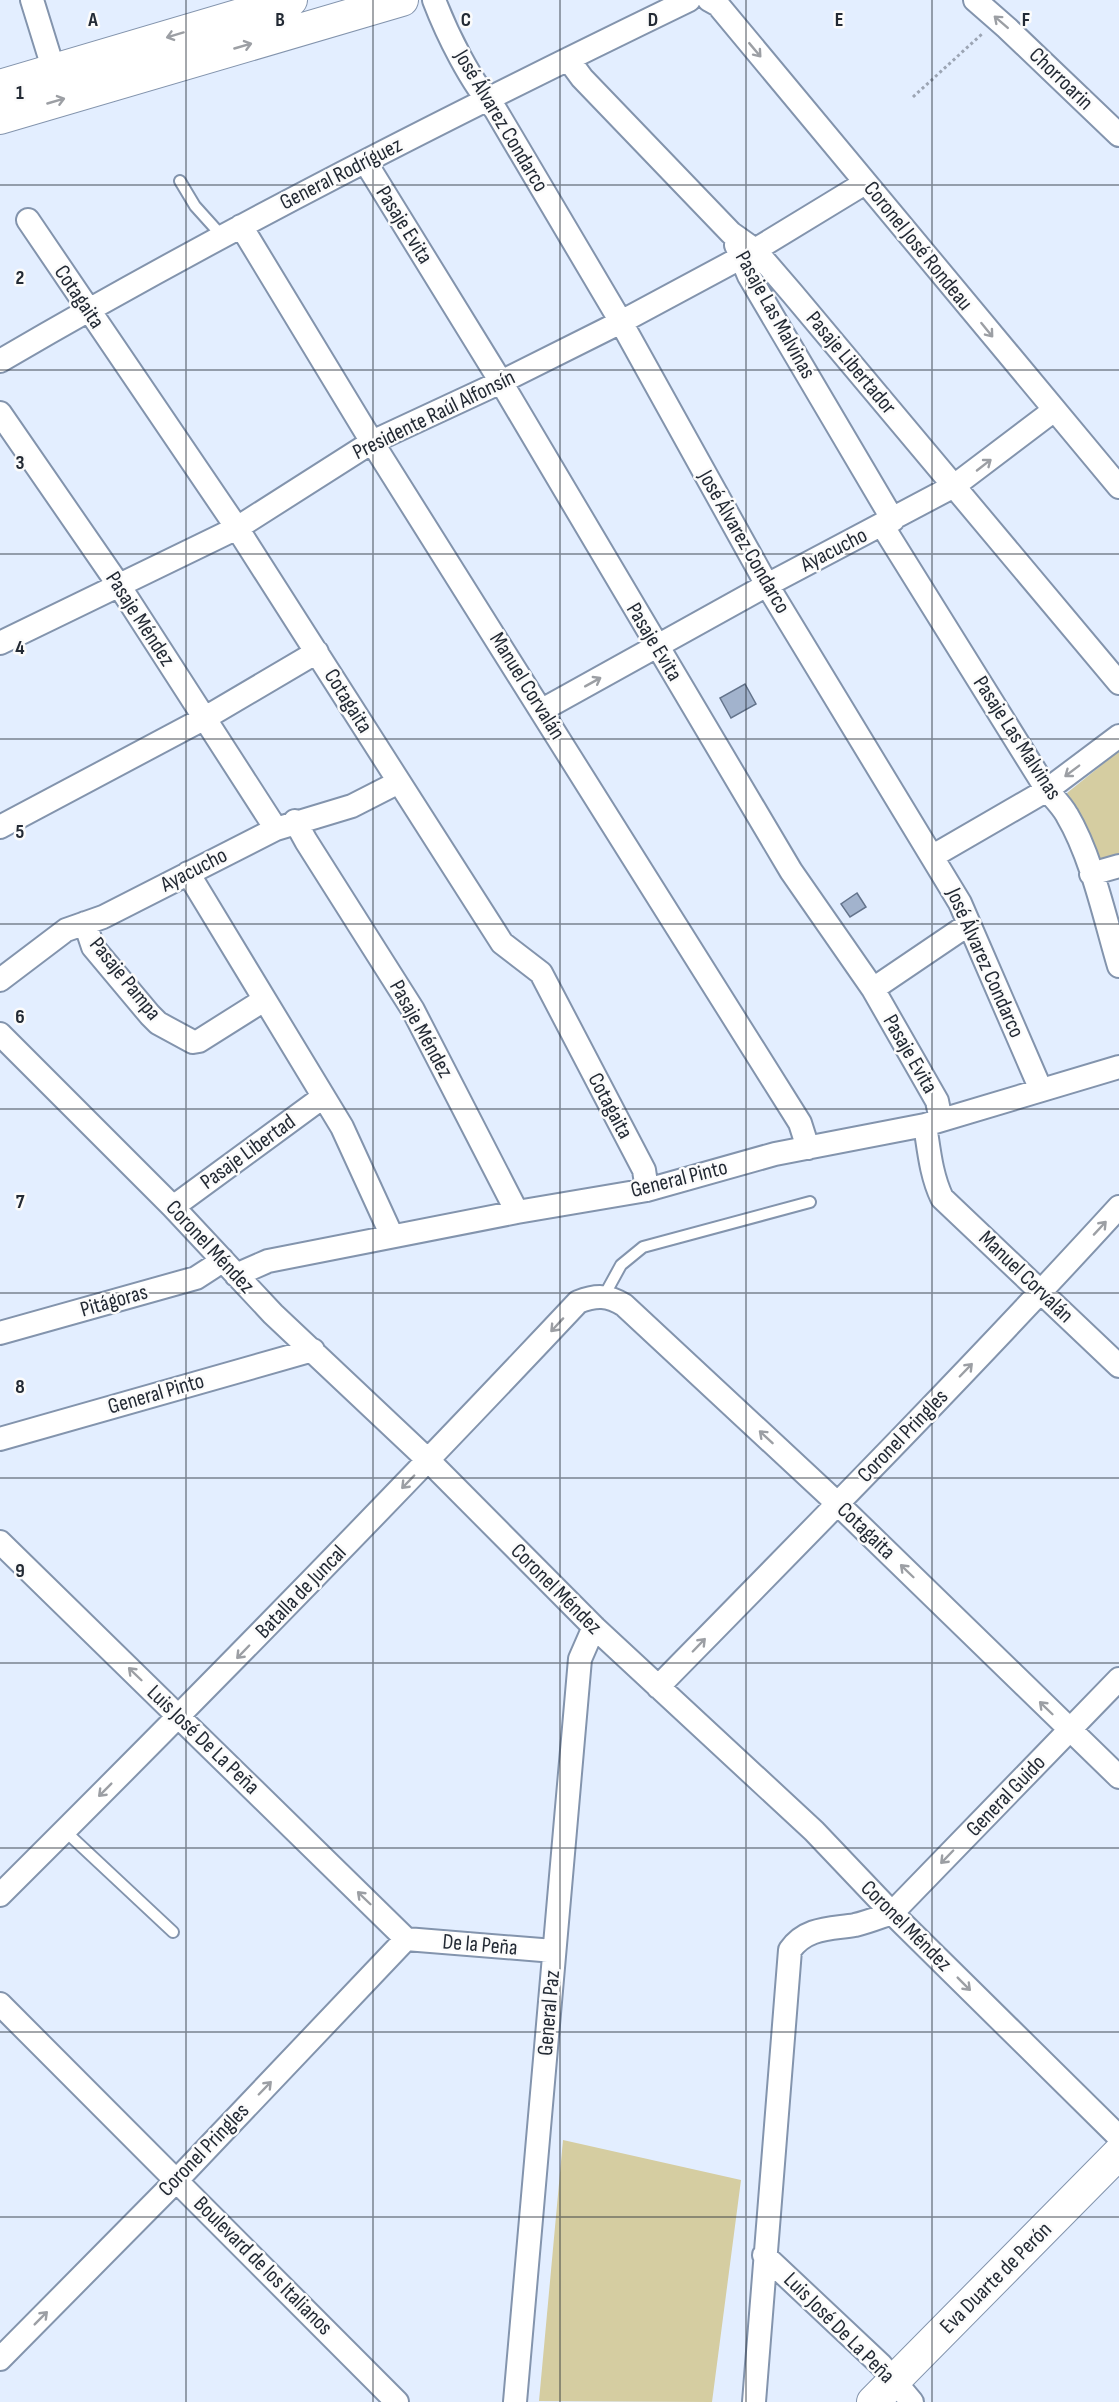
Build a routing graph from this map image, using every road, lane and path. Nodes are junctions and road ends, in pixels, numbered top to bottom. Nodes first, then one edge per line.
1 (32, 0) edge
2 (291, 0) edge
3 (402, 0) edge
4 (434, 0) edge
5 (690, 0) edge
6 (975, 0) edge
7 (714, 2) edge
8 (998, 19) junction
9 (568, 59) junction
10 (54, 71) junction
11 (0, 87) edge
12 (913, 97) dead end
13 (486, 99) junction
14 (0, 118) edge
15 (1119, 135) edge
16 (366, 163) junction
17 (180, 181) dead end
18 (865, 183) junction
19 (28, 220) dead end
20 (232, 231) junction
21 (748, 254) junction
22 (88, 310) junction
23 (621, 322) junction
24 (0, 361) edge
25 (501, 382) junction
26 (1053, 411) junction
27 (0, 412) edge
28 (372, 442) junction
29 (954, 486) junction
30 (1119, 487) edge
31 (888, 523) junction
32 (237, 528) junction
33 (767, 585) junction
34 (120, 587) junction
35 (0, 643) edge
36 (657, 647) junction
37 (316, 652) junction
38 (1119, 683) edge
39 (542, 710) junction
40 (205, 718) junction
41 (1119, 736) edge
42 (399, 782) junction
43 (1047, 789) junction
44 (286, 825) junction
45 (0, 827) edge
46 (933, 856) junction
47 (1119, 866) edge
48 (188, 873) junction
49 (1091, 874) junction
50 (84, 923) junction
51 (969, 924) junction
52 (1119, 966) edge
53 (0, 980) edge
54 (873, 989) junction
55 (264, 1000) junction
56 (0, 1034) edge
57 (1119, 1067) edge
58 (1041, 1090) junction
59 (323, 1097) junction
60 (933, 1122) junction
61 (808, 1148) junction
62 (937, 1187) joint
63 (646, 1190) junction
64 (810, 1202) dead end
65 (173, 1207) junction
66 (1119, 1207) edge
67 (517, 1212) junction
68 (392, 1236) junction
69 (229, 1267) junction
70 (1041, 1292) junction
71 (604, 1296) junction
72 (0, 1333) edge
73 (313, 1350) junction
74 (1119, 1366) edge
75 (0, 1439) edge
76 (429, 1461) junction
77 (838, 1504) junction
78 (0, 1542) edge
79 (594, 1627) junction
80 (1119, 1679) edge
81 (658, 1687) junction
82 (179, 1717) junction
83 (1069, 1730) junction
84 (1119, 1777) edge
85 (65, 1831) junction
86 (0, 1895) edge
87 (892, 1913) junction
88 (174, 1932) dead end
89 (406, 1939) junction
90 (554, 1951) junction
91 (0, 2004) edge
92 (1119, 2137) edge
93 (1119, 2153) edge
94 (177, 2180) junction
95 (764, 2254) junction
96 (0, 2359) edge
97 (893, 2395) edge
98 (398, 2402) edge
99 (516, 2402) edge
100 (754, 2402) edge

1 - 10 street
2 -> 10 main road
14 -> 3 main road
4 - 13 street, José Álvarez Condarco
5 - 9 street, General Rodríguez
6 - 8 street, Chorroarin
7 -> 18 street, Coronel José Rondeau
8 - 12 path
15 -> 8 street, Chorroarin
9 - 13 street, General Rodríguez
9 - 21 street, Pasaje Libertador
10 - 11 main road
13 - 16 street, General Rodríguez
13 - 23 street, José Álvarez Condarco
16 - 20 street, General Rodríguez
16 - 25 street, Pasaje Evita
17 - 20 lane
18 - 21 street, Presidente Raúl Alfonsín
18 -> 26 street, Coronel José Rondeau
19 - 22 street, Cotagaita
20 - 22 street, General Rodríguez
20 - 28 street, Manuel Corvalán
21 - 23 street, Presidente Raúl Alfonsín
21 - 29 street, Pasaje Libertador
21 - 31 street, Pasaje Las Malvinas
22 - 24 street, General Rodríguez
22 - 32 street, Cotagaita
23 - 25 street, Presidente Raúl Alfonsín
23 - 33 street, José Álvarez Condarco
25 - 28 street, Presidente Raúl Alfonsín
25 - 36 street, Pasaje Evita
29 -> 26 street, Ayacucho
26 - 30 street, Coronel José Rondeau
27 - 34 street, Pasaje Méndez
28 - 32 street, Presidente Raúl Alfonsín
28 - 39 street, Manuel Corvalán
29 - 31 street, Ayacucho
29 - 38 street, Pasaje Libertador
31 - 33 street, Ayacucho
31 - 43 street, Pasaje Las Malvinas
32 - 34 street, Presidente Raúl Alfonsín
32 - 37 street, Cotagaita
33 - 36 street, Ayacucho
33 - 46 street, José Álvarez Condarco
34 - 35 street, Presidente Raúl Alfonsín
34 - 40 street, Pasaje Méndez
39 -> 36 street, Ayacucho
36 - 54 street, Pasaje Evita
37 - 40 street
37 - 42 street, Cotagaita
39 - 61 street, Manuel Corvalán
40 - 44 street, Pasaje Méndez
40 - 45 street
41 -> 43 street
42 - 44 street, Ayacucho
42 - 63 street, Cotagaita
43 - 46 street
43 - 49 street, Pasaje Las Malvinas
44 - 48 street, Ayacucho
44 - 67 street, Pasaje Méndez
46 - 51 street, José Álvarez Condarco
47 - 49 street
48 - 50 street, Ayacucho
48 - 55 street
49 - 52 street, Pasaje Las Malvinas
50 - 53 street, Ayacucho
50 - 55 street, Pasaje Pampa
51 - 54 street
51 - 58 street, José Álvarez Condarco
54 - 60 street, Pasaje Evita
55 - 59 street
56 - 65 street, Coronel Méndez
57 - 58 street, General Pinto
58 - 60 street, General Pinto
59 - 65 street, Pasaje Libertad
59 - 68 street
60 - 61 street, General Pinto
60 - 62 street, Pasaje Evita
61 - 63 street, General Pinto
62 - 70 street, Manuel Corvalán
63 - 67 street, General Pinto
64 - 71 lane
65 - 69 street, Coronel Méndez
70 -> 66 street, Coronel Pringles
67 - 68 street, General Pinto
68 - 69 street, General Pinto
69 - 72 street, Pitágoras
69 - 73 street, Coronel Méndez
70 - 74 street, Manuel Corvalán
77 -> 70 street, Coronel Pringles
71 -> 76 street, Batalla de Juncal
77 -> 71 street, Cotagaita
73 - 75 street, General Pinto
73 - 76 street, Coronel Méndez
76 - 79 street, Coronel Méndez
76 -> 82 street, Batalla de Juncal
81 -> 77 street, Coronel Pringles
83 -> 77 street, Cotagaita
82 -> 78 street, Luis José De La Peña
79 - 81 street, Coronel Méndez
79 - 90 street, General Paz
80 - 83 street, General Guido
81 - 87 street, Coronel Méndez
82 -> 85 street, Batalla de Juncal
89 -> 82 street, Luis José De La Peña
83 - 84 street, Cotagaita
83 -> 87 street, General Guido
85 - 86 street, Batalla de Juncal
85 - 88 lane
87 -> 92 street, Coronel Méndez
87 - 95 street
89 - 90 street, De la Peña
94 -> 89 street, Coronel Pringles
90 - 99 street, General Paz
91 - 94 street, Boulevard de los Italianos
93 - 97 main road, Eva Duarte de Perón
96 -> 94 street, Coronel Pringles
94 - 98 street, Boulevard de los Italianos
95 - 97 street, Luis José De La Peña
95 - 100 street

